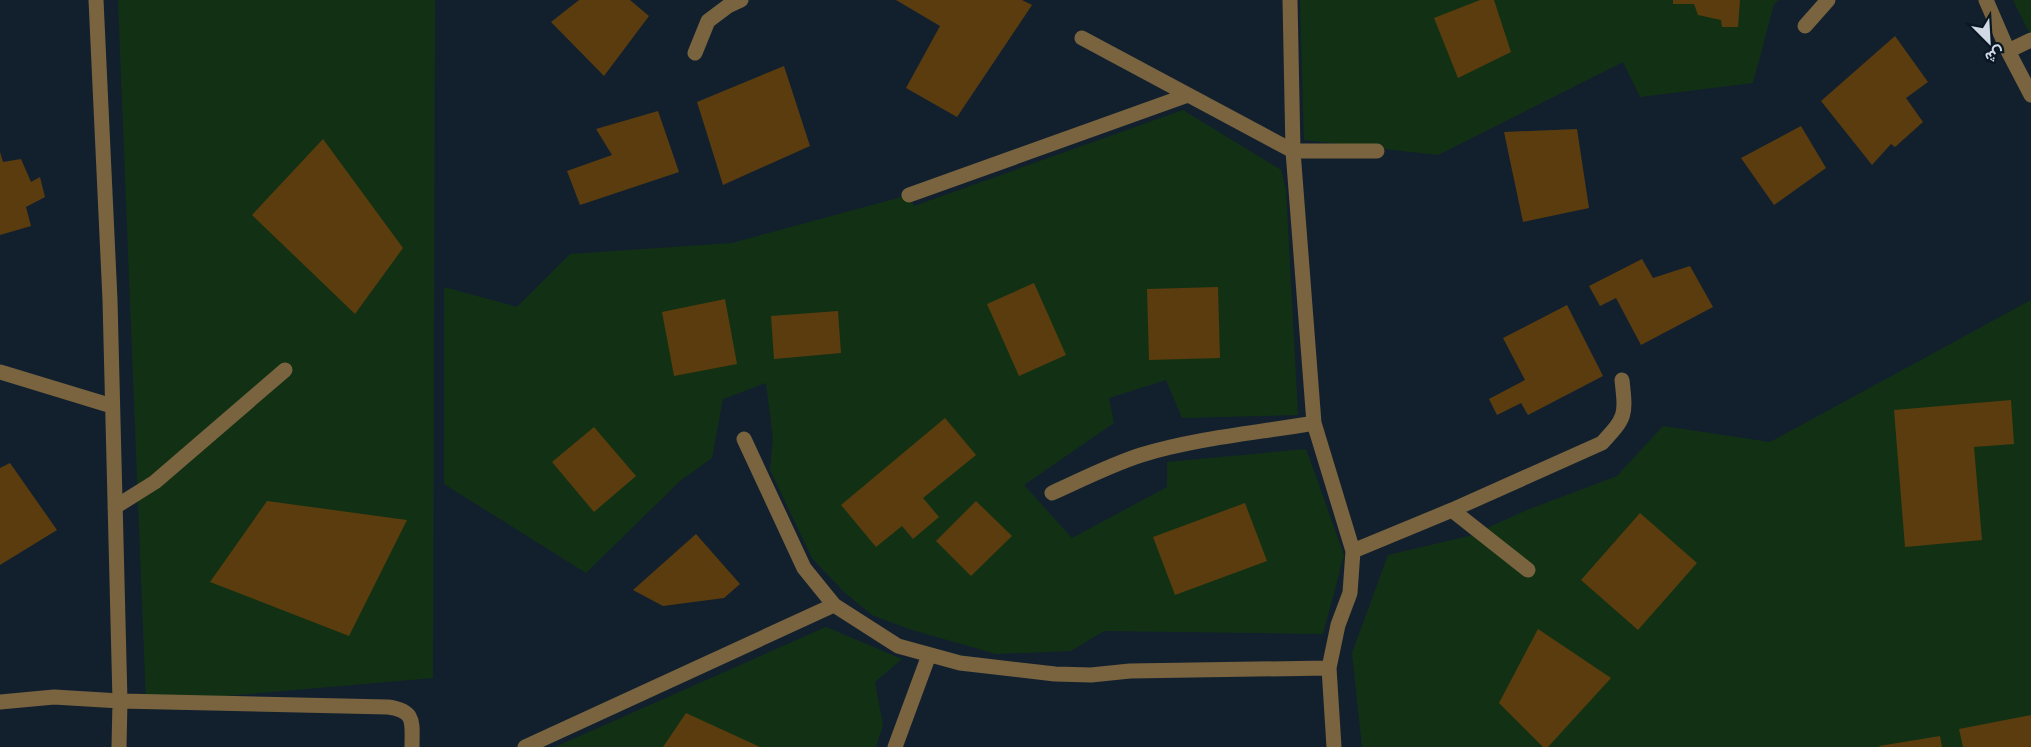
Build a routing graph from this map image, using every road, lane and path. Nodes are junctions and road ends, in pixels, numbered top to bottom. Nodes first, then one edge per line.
1 (96, 0) edge
2 (741, 0) edge
3 (1290, 0) edge
4 (1828, 0) edge
5 (1986, 0) edge
6 (1805, 26) dead end
7 (1082, 38) dead end
8 (2031, 40) edge
9 (2008, 51) junction
10 (695, 53) dead end
11 (1188, 95) junction
12 (2031, 95) edge
13 (1293, 151) junction
14 (1377, 151) dead end
15 (909, 195) dead end
16 (285, 370) dead end
17 (0, 372) edge
18 (1622, 381) dead end
19 (112, 406) junction
20 (1314, 423) junction
21 (744, 439) dead end
22 (1052, 493) dead end
23 (115, 507) junction
24 (1452, 510) junction
25 (1353, 551) junction
26 (1528, 570) dead end
27 (834, 605) junction
28 (930, 655) junction
29 (1329, 668) junction
30 (120, 701) junction
31 (0, 702) edge
32 (119, 747) edge
33 (412, 747) edge
34 (525, 747) edge
35 (895, 747) edge
36 (1334, 747) edge

1 - 19 street
2 - 10 street
3 - 13 street
4 - 6 street
5 - 9 street
7 - 11 street
8 - 9 street
9 - 12 street
11 - 13 street
11 - 15 street
13 - 14 street
13 - 20 street
16 - 23 street
17 - 19 street
18 - 24 street
19 - 23 street
20 - 22 street
20 - 25 street
21 - 27 street
23 - 30 street
24 - 25 street
24 - 26 street
25 - 29 street
27 - 28 street
27 - 34 street
28 - 29 street
28 - 35 street
29 - 36 street
30 - 31 street
30 - 32 street
30 - 33 street

